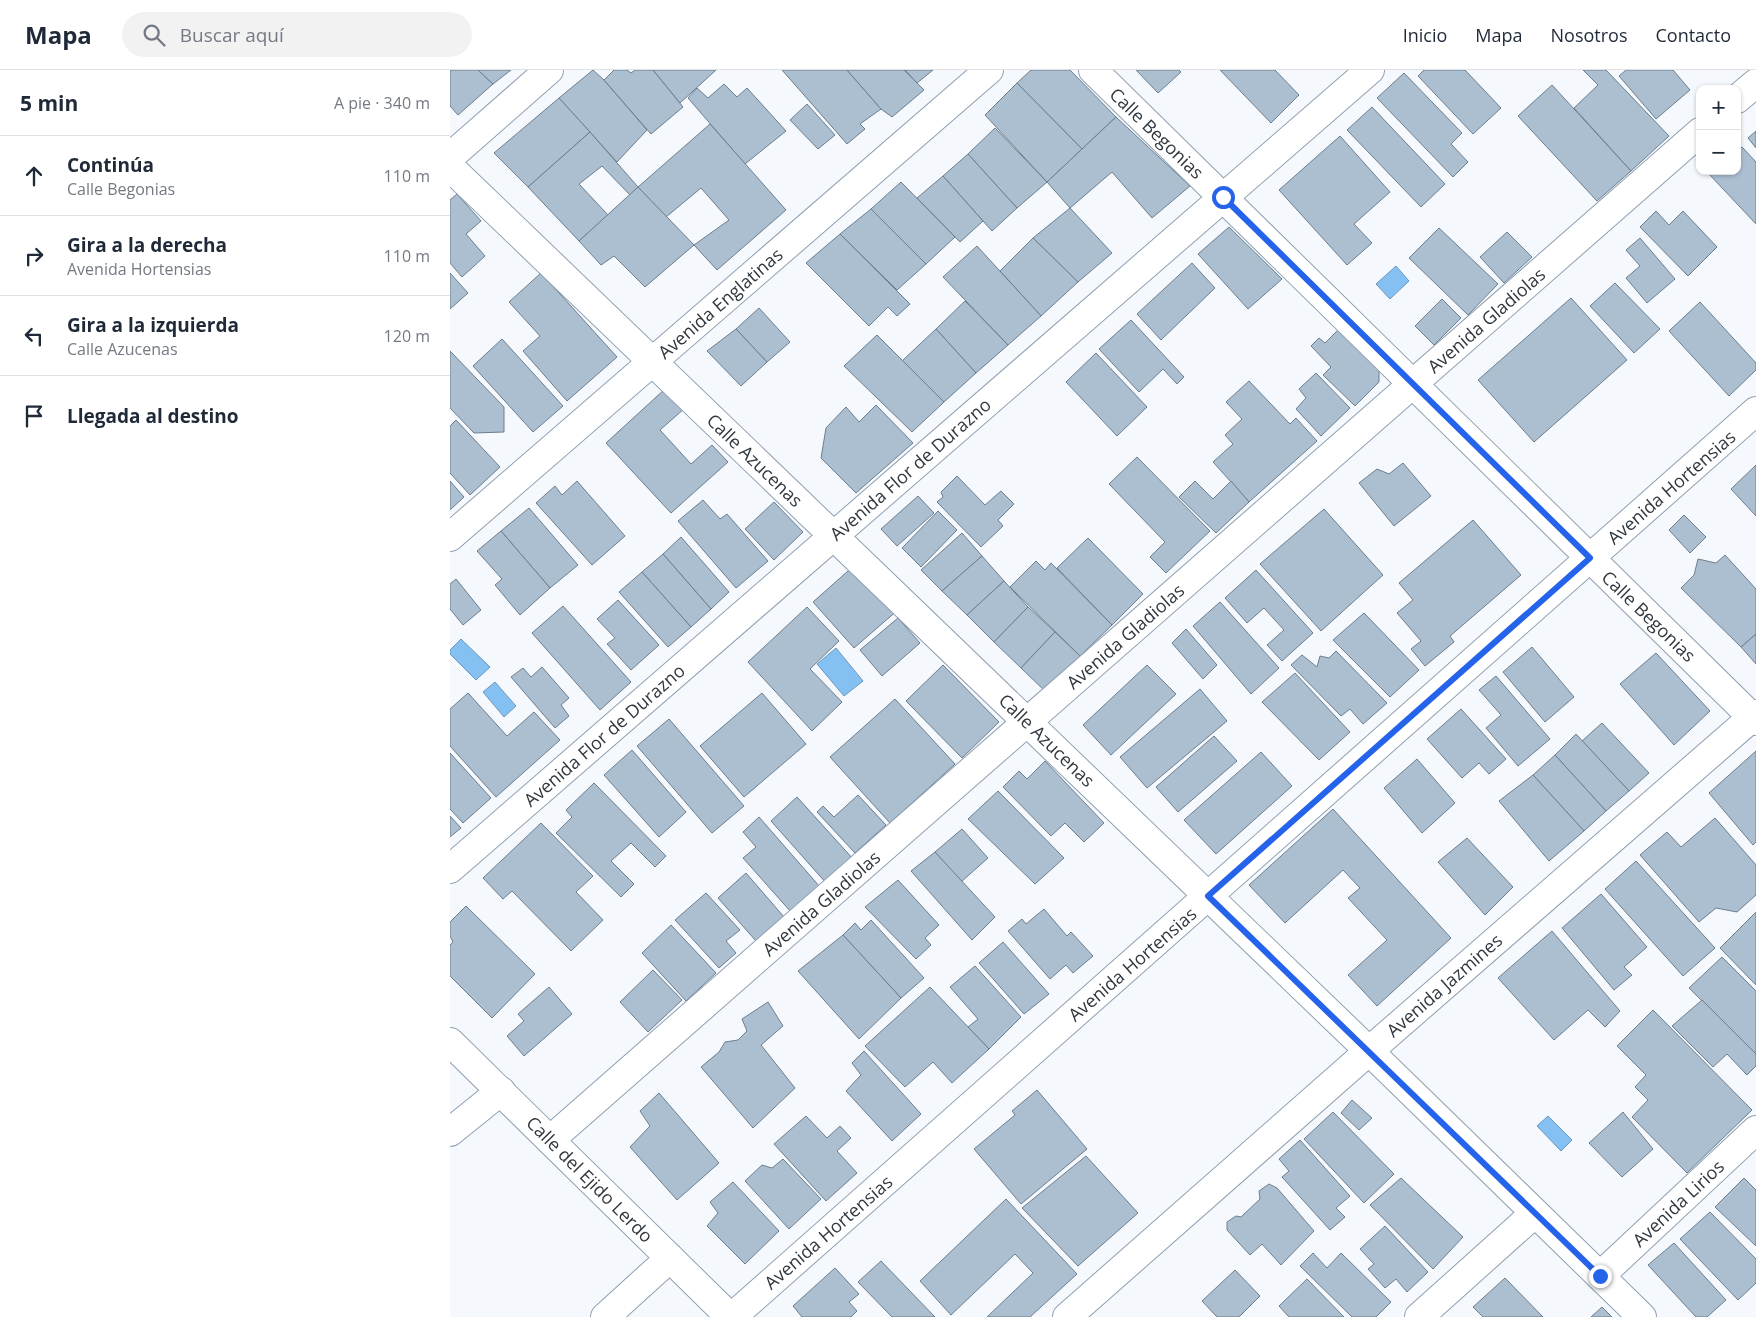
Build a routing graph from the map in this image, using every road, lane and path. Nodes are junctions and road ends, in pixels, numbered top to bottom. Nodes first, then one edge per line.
1 (549, 70) edge
2 (989, 70) edge
3 (1093, 70) edge
4 (1370, 70) edge
5 (1756, 83) edge
6 (1741, 96) edge
7 (1696, 136) edge
8 (450, 157) edge
9 (450, 167) edge
10 (1223, 197) junction
11 (653, 361) junction
12 (1413, 384) junction
13 (1756, 412) edge
14 (834, 535) junction
15 (450, 537) edge
16 (1590, 558) junction
17 (1755, 717) edge
18 (1028, 722) junction
19 (450, 869) edge
20 (1208, 896) junction
21 (450, 1042) edge
22 (1369, 1051) junction
23 (501, 1091) junction
24 (1756, 1130) edge
25 (450, 1132) edge
26 (550, 1140) junction
27 (1535, 1213) junction
28 (670, 1258) junction
29 (1600, 1276) junction
30 (605, 1317) edge
31 (731, 1317) edge
32 (1067, 1317) edge
33 (1419, 1317) edge
34 (1642, 1317) edge

1 - 8 street
2 - 11 street, Avenida Englatinas
3 - 10 street, Calle Begonias
4 - 10 street, Avenida Flor de Durazno
5 - 6 street
7 - 12 street, Avenida Gladiolas
9 - 11 street, Calle Azucenas
10 - 12 street, Calle Begonias
10 - 14 street, Avenida Flor de Durazno
11 - 14 street, Calle Azucenas
11 - 15 street, Avenida Englatinas
12 - 16 street, Calle Begonias
12 - 18 street, Avenida Gladiolas
13 - 16 street, Avenida Hortensias
14 - 18 street, Calle Azucenas
14 - 19 street, Avenida Flor de Durazno
16 - 17 street, Calle Begonias
16 - 20 street, Avenida Hortensias
17 - 22 street, Avenida Jazmines
18 - 20 street, Calle Azucenas
18 - 26 street, Avenida Gladiolas
20 - 22 street, Calle Azucenas
20 - 31 street, Avenida Hortensias
21 - 23 street, Calle del Ejido Lerdo
22 - 27 street, Calle Azucenas
22 - 32 street, Avenida Jazmines
23 - 25 street
23 - 26 street, Calle del Ejido Lerdo
24 - 29 street, Avenida Lirios
26 - 28 street, Calle del Ejido Lerdo
27 - 29 street, Calle Azucenas
27 - 33 street
28 - 30 street
28 - 31 street, Calle del Ejido Lerdo
29 - 34 street, Calle Azucenas

